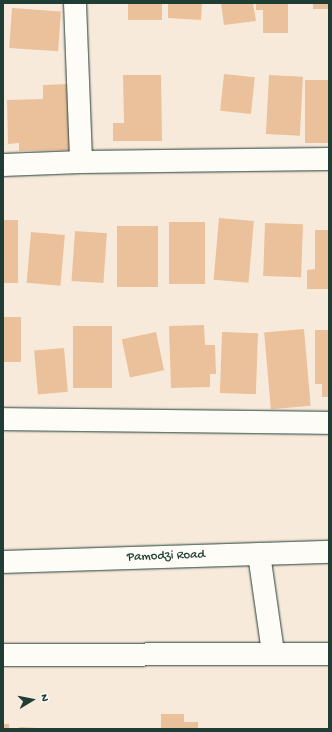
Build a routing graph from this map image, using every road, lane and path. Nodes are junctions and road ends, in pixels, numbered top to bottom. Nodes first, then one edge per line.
1 (75, 3) edge
2 (329, 159) edge
3 (81, 162) junction
4 (3, 165) edge
5 (3, 419) edge
6 (329, 423) edge
7 (329, 552) edge
8 (259, 554) junction
9 (3, 562) edge
10 (273, 652) junction
11 (329, 654) edge
12 (3, 655) edge

1 - 3 street
2 - 3 street
3 - 4 street
5 - 6 street
7 - 8 street, Pamodzi Road
8 - 9 street, Pamodzi Road
8 - 10 street
10 - 11 street
10 - 12 street

